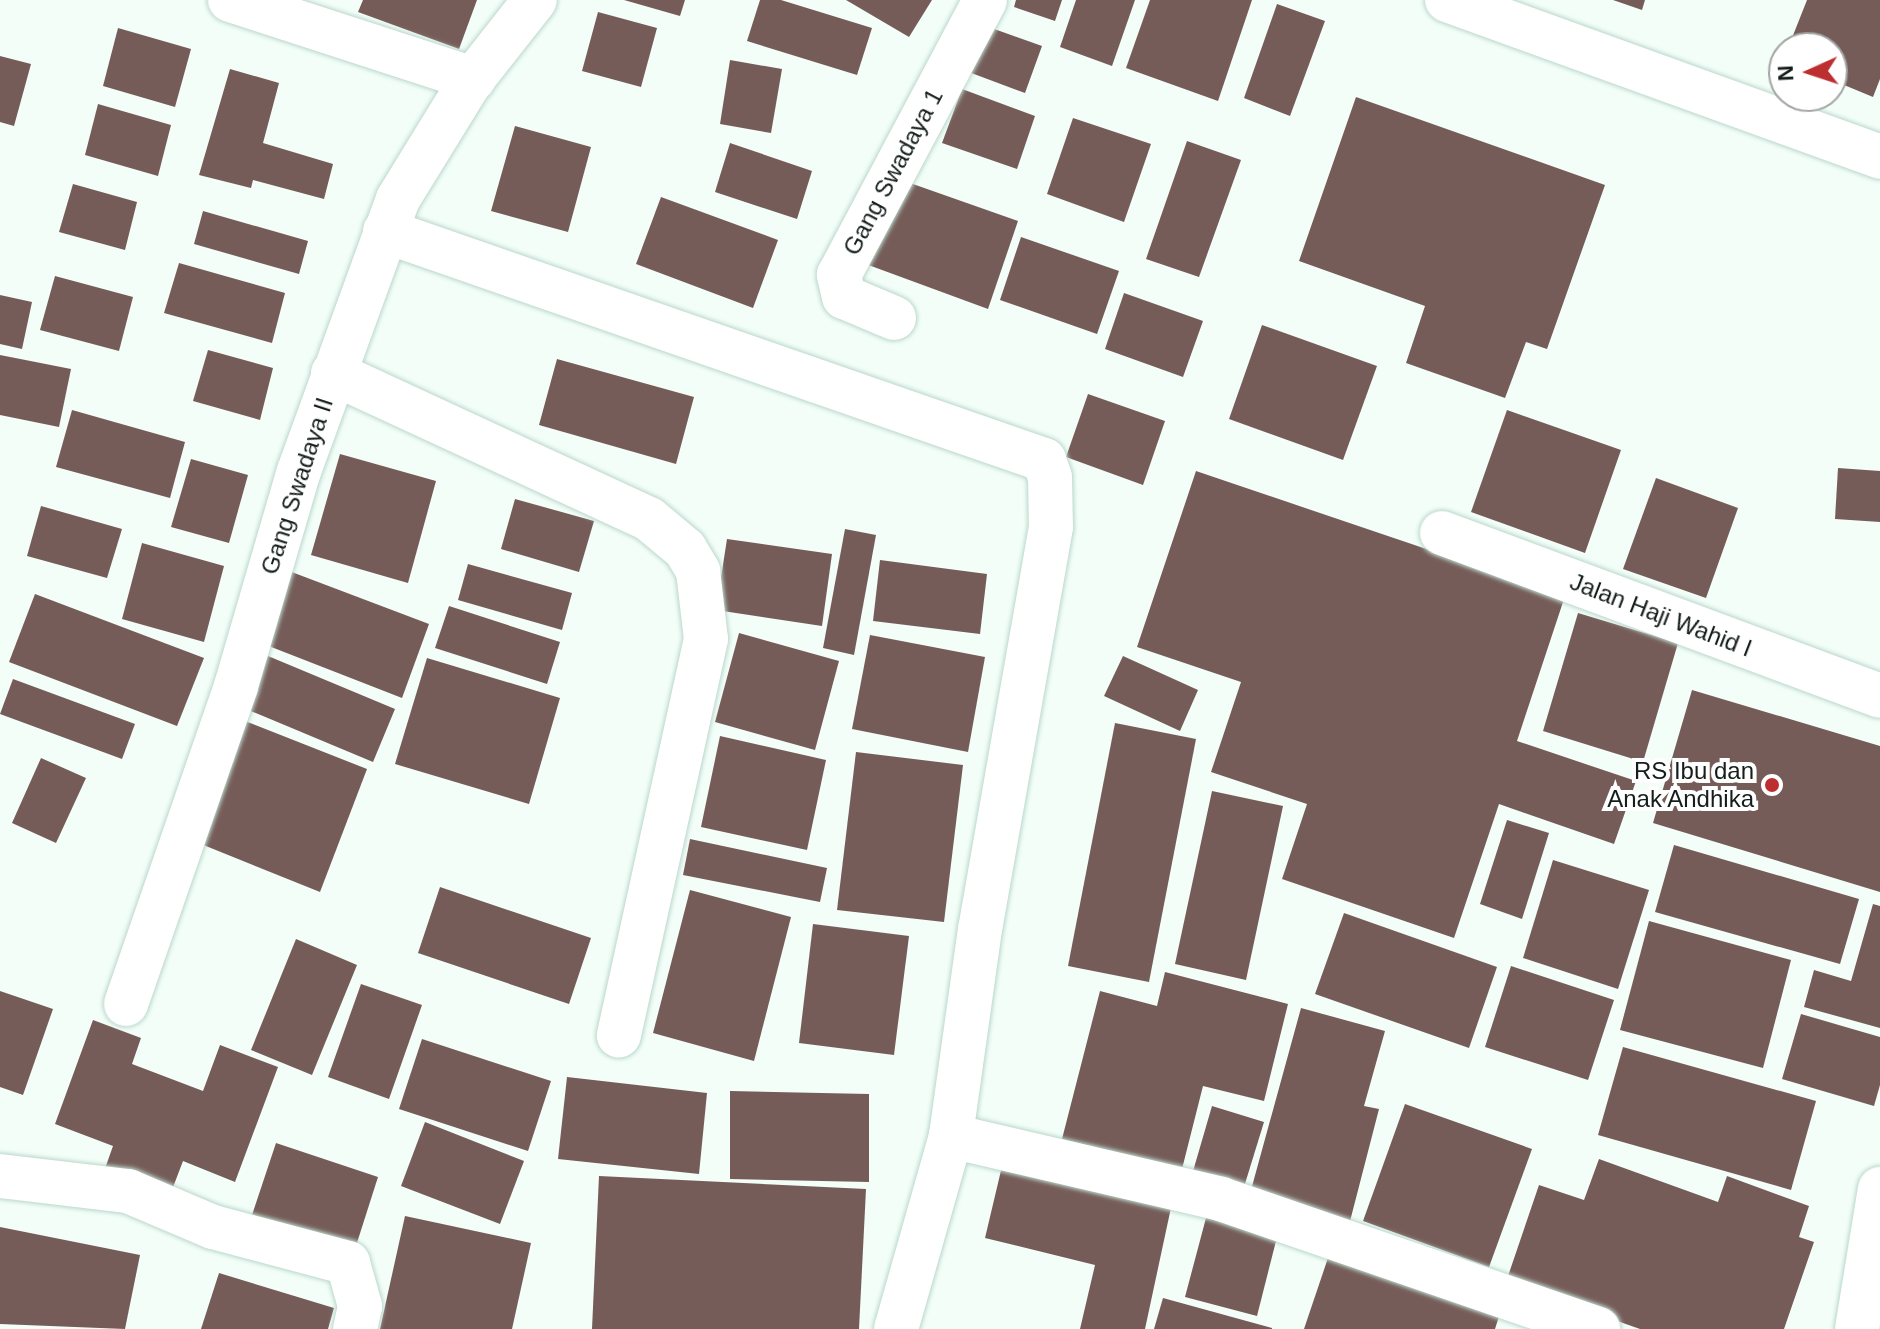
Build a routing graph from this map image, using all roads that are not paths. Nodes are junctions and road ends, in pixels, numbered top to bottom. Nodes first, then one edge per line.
1 (230, 0) edge
2 (535, 0) edge
3 (985, 0) edge
4 (1447, 0) edge
5 (473, 79) junction
6 (1880, 157) edge
7 (385, 231) junction
8 (894, 318) dead end
9 (333, 373) junction
10 (1442, 533) dead end
11 (1880, 696) edge
12 (126, 1004) dead end
13 (619, 1036) dead end
14 (951, 1136) junction
15 (0, 1176) edge
16 (1880, 1189) edge
17 (355, 1329) edge
18 (896, 1329) edge
19 (1598, 1329) edge
20 (1857, 1329) edge

1 - 5 street
2 - 5 street, Gang Swadaya II
3 - 8 street, Gang Swadaya 1
4 - 6 street
5 - 7 street, Gang Swadaya II
7 - 9 street, Gang Swadaya II
7 - 14 street
9 - 12 street, Gang Swadaya II
9 - 13 street
10 - 11 street, Jalan Haji Wahid I
14 - 18 street
14 - 19 street
15 - 17 street
16 - 20 street

